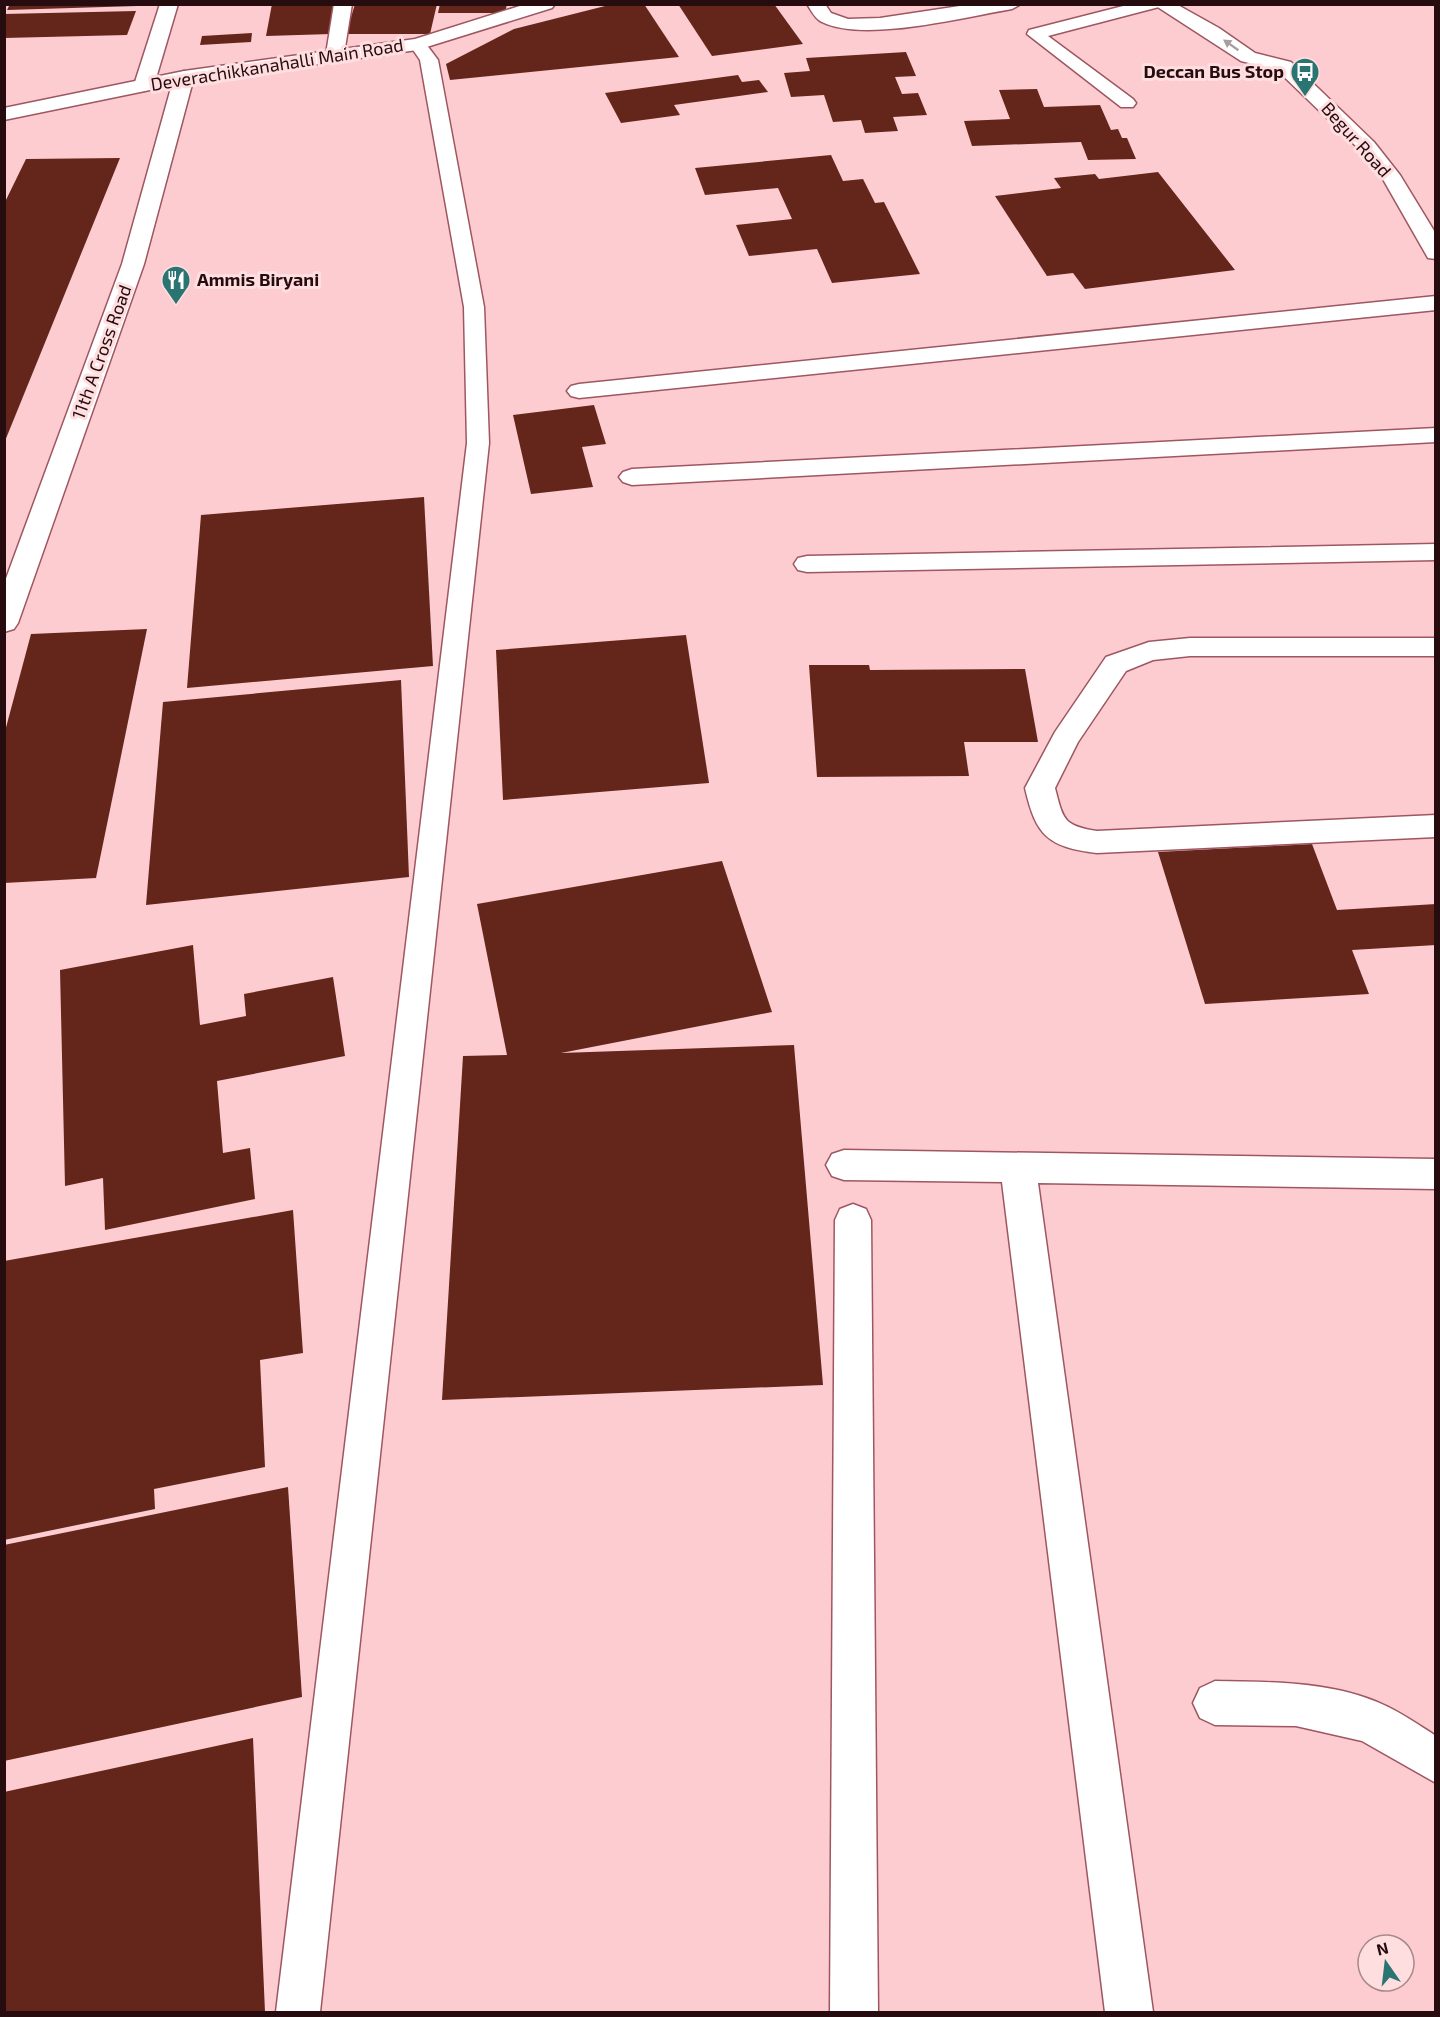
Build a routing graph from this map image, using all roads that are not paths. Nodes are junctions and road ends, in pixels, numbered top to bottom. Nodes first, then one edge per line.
1 (169, 4) edge
2 (343, 4) edge
3 (546, 4) edge
4 (816, 4) edge
5 (1012, 4) edge
6 (1153, 4) edge
7 (1162, 4) edge
8 (417, 44) junction
9 (1271, 45) dead end
10 (334, 54) junction
11 (1284, 66) junction
12 (184, 77) junction
13 (144, 85) junction
14 (1127, 103) dead end
15 (5, 115) edge
16 (1436, 253) edge
17 (1436, 303) edge
18 (579, 391) dead end
19 (1436, 435) edge
20 (632, 477) dead end
21 (1436, 552) edge
22 (807, 564) dead end
23 (4, 623) edge
24 (1436, 647) edge
25 (1436, 826) edge
26 (844, 1165) dead end
27 (1018, 1167) junction
28 (1436, 1174) edge
29 (853, 1220) dead end
30 (1215, 1703) dead end
31 (1436, 1761) edge
32 (298, 2013) edge
33 (854, 2013) edge
34 (1129, 2013) edge

1 - 13 street
2 - 10 street
3 - 8 street, Deverachikkanahalli Main Road
4 - 5 street
6 - 14 lane
11 -> 7 street, Begur Road
8 - 10 street, Deverachikkanahalli Main Road
8 - 32 lane
9 - 11 street, Begur Road
10 - 12 street, Deverachikkanahalli Main Road
11 - 16 street, Begur Road
12 - 13 street, Deverachikkanahalli Main Road
12 - 23 street, 11th A Cross Road
13 - 15 street, Deverachikkanahalli Main Road
17 - 18 street
19 - 20 street
21 - 22 street
24 - 25 street
26 - 27 street
27 - 28 street
27 - 34 street
29 - 33 street
30 - 31 street

